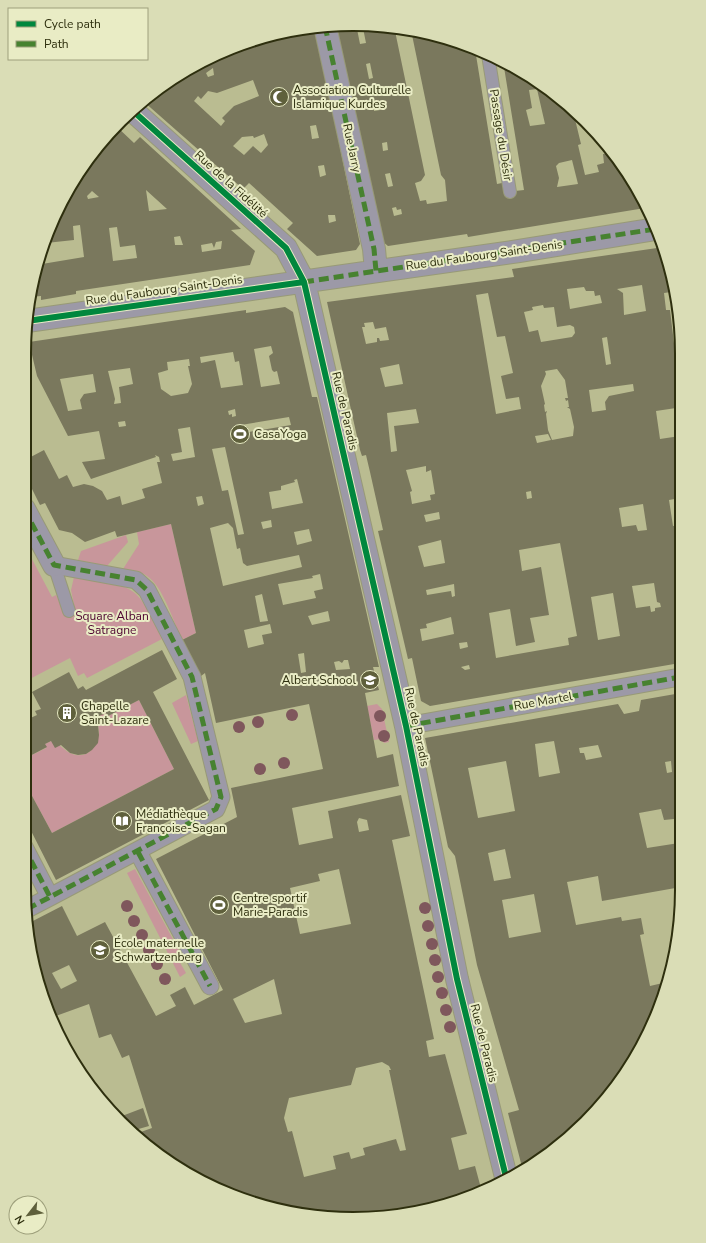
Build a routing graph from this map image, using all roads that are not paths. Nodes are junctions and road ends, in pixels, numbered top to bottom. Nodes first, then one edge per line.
1 (326, 33) edge
2 (489, 61) edge
3 (137, 115) edge
4 (510, 192) dead end
5 (650, 230) edge
6 (376, 271) junction
7 (304, 282) junction
8 (33, 320) edge
9 (31, 522) edge
10 (54, 565) junction
11 (69, 611) dead end
12 (675, 678) edge
13 (406, 726) junction
14 (138, 852) junction
15 (31, 860) edge
16 (50, 897) junction
17 (32, 907) edge
18 (210, 986) dead end
19 (505, 1174) edge

1 - 6 street, Rue Jarry
2 - 4 lane, Passage du Désir
3 - 7 street, Rue de la Fidélité
5 - 6 street, Rue du Faubourg Saint-Denis
6 - 7 street, Rue du Faubourg Saint-Denis
7 - 8 street, Rue du Faubourg Saint-Denis
7 - 13 street, Rue de Paradis
9 - 10 street
10 - 11 lane
10 - 14 street
12 - 13 street, Rue Martel
13 - 19 street, Rue de Paradis
14 - 16 street
14 - 18 street
15 - 16 street
16 - 17 street

